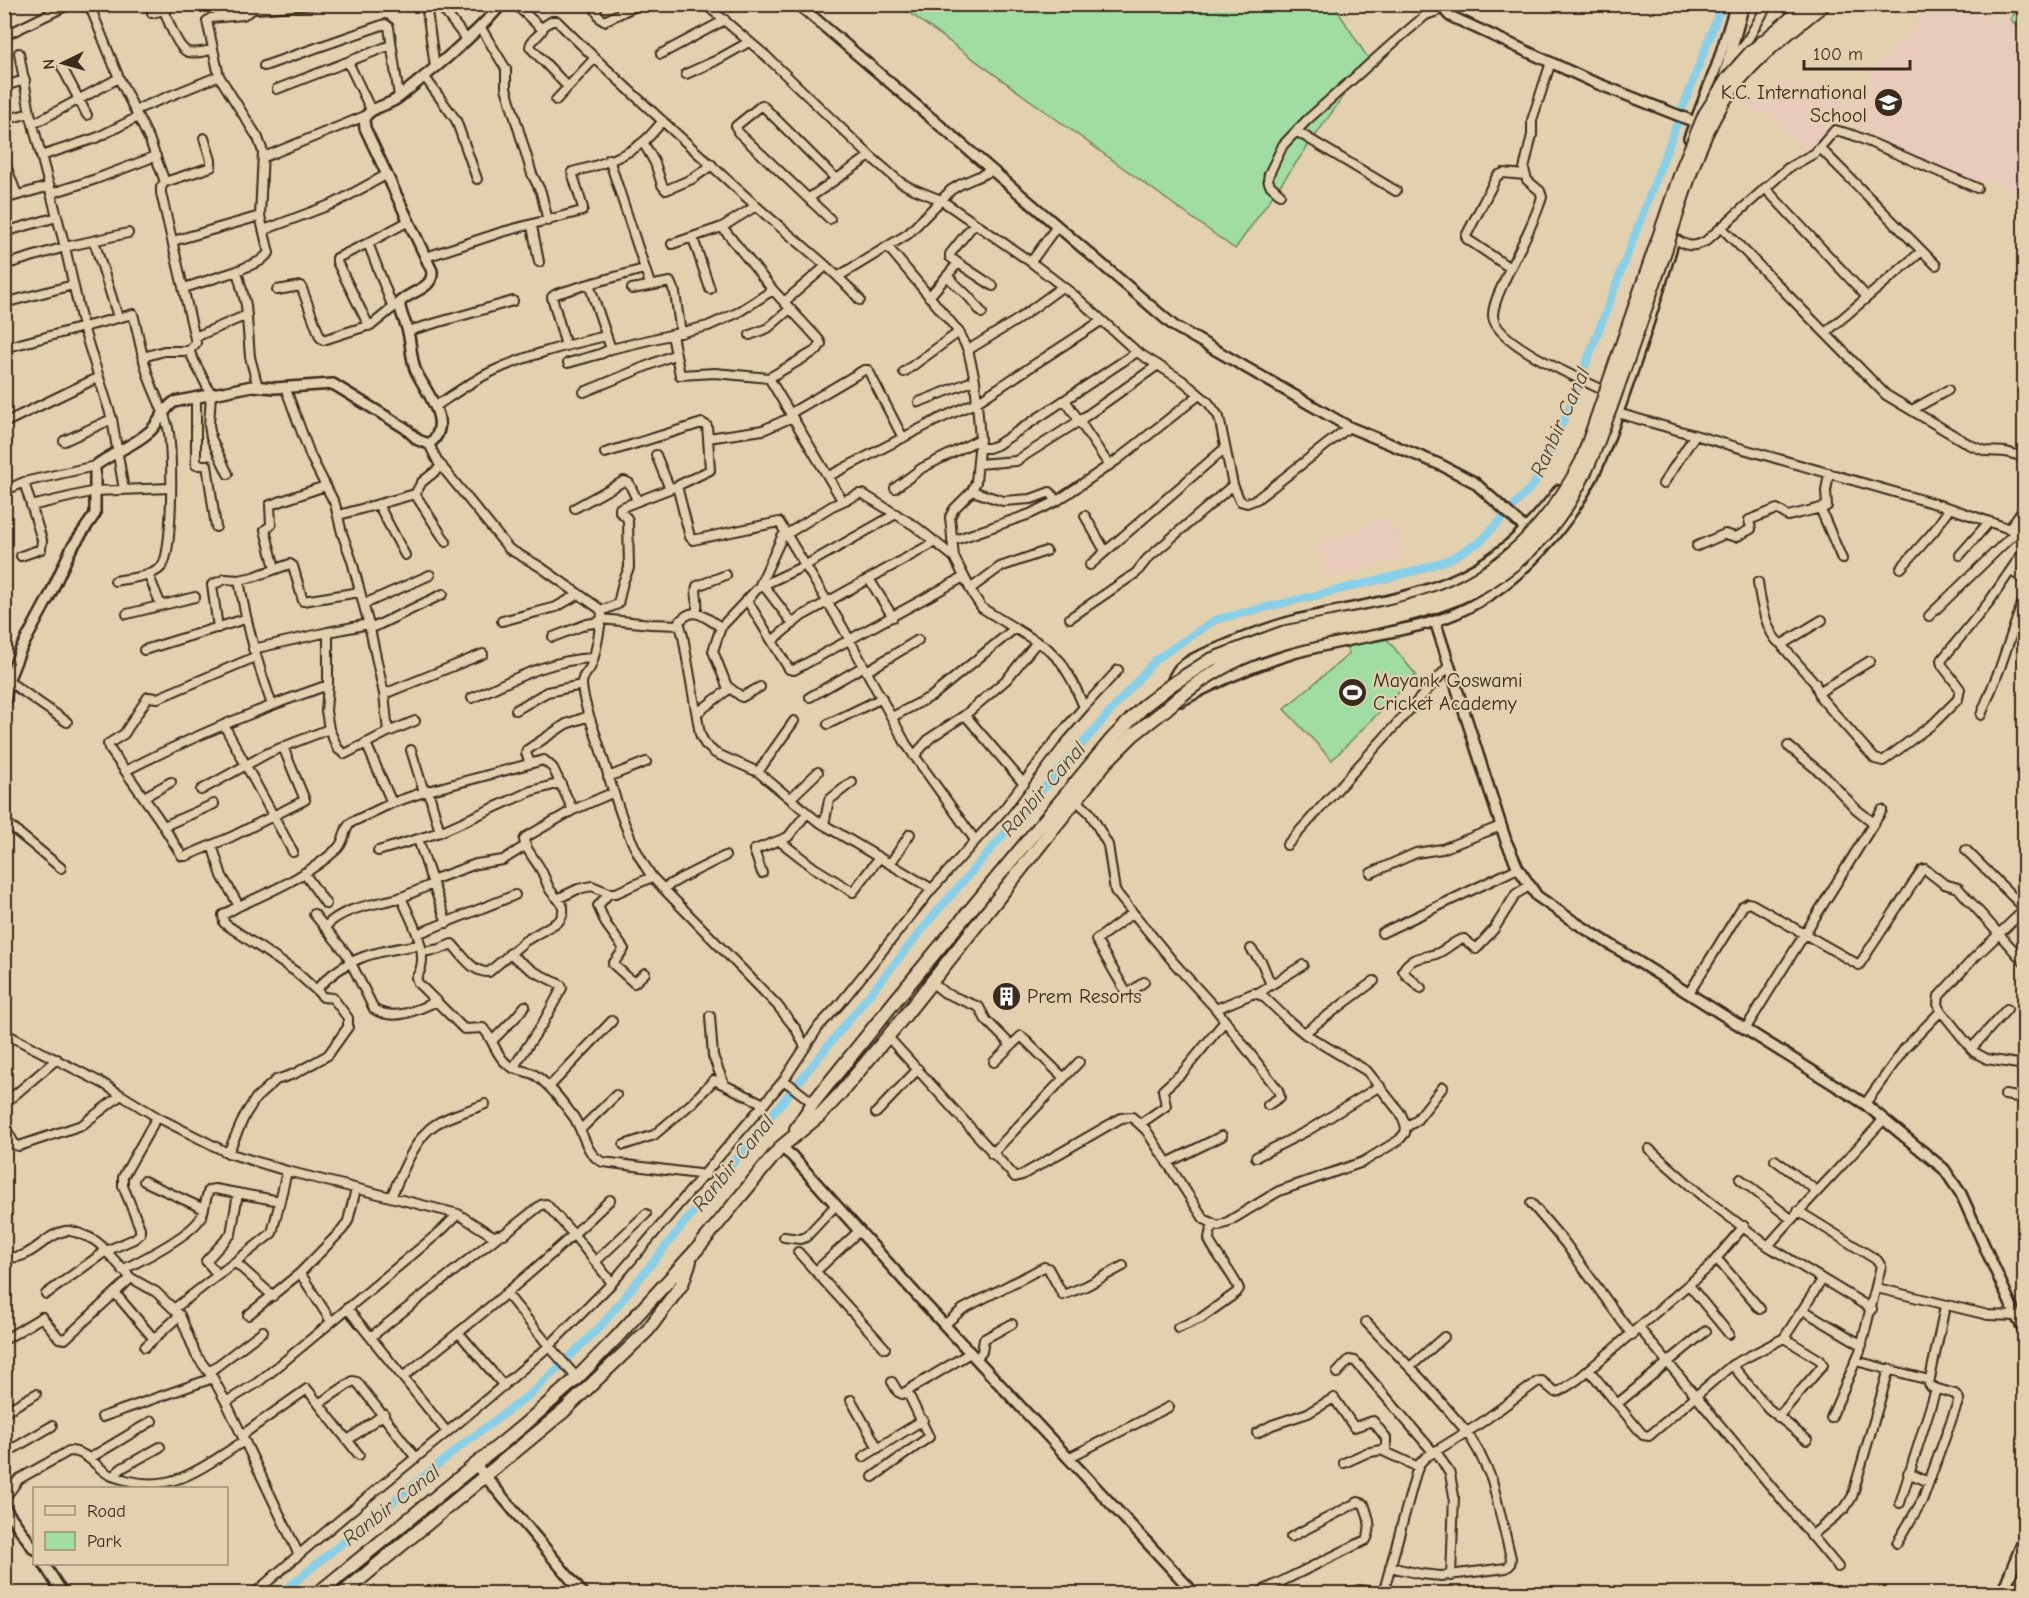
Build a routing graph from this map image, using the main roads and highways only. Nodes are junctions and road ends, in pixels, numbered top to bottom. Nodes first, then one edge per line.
1 (1808, 4) edge
2 (1824, 4) edge
3 (790, 1138) junction
4 (695, 1251) junction
5 (2025, 1540) edge
6 (2004, 1589) edge
7 (317, 1593) edge
8 (342, 1593) edge

1 - 3 highway, bridge
2 - 3 highway, bridge
3 - 4 highway
4 - 7 highway
4 - 8 highway
5 - 6 main road

